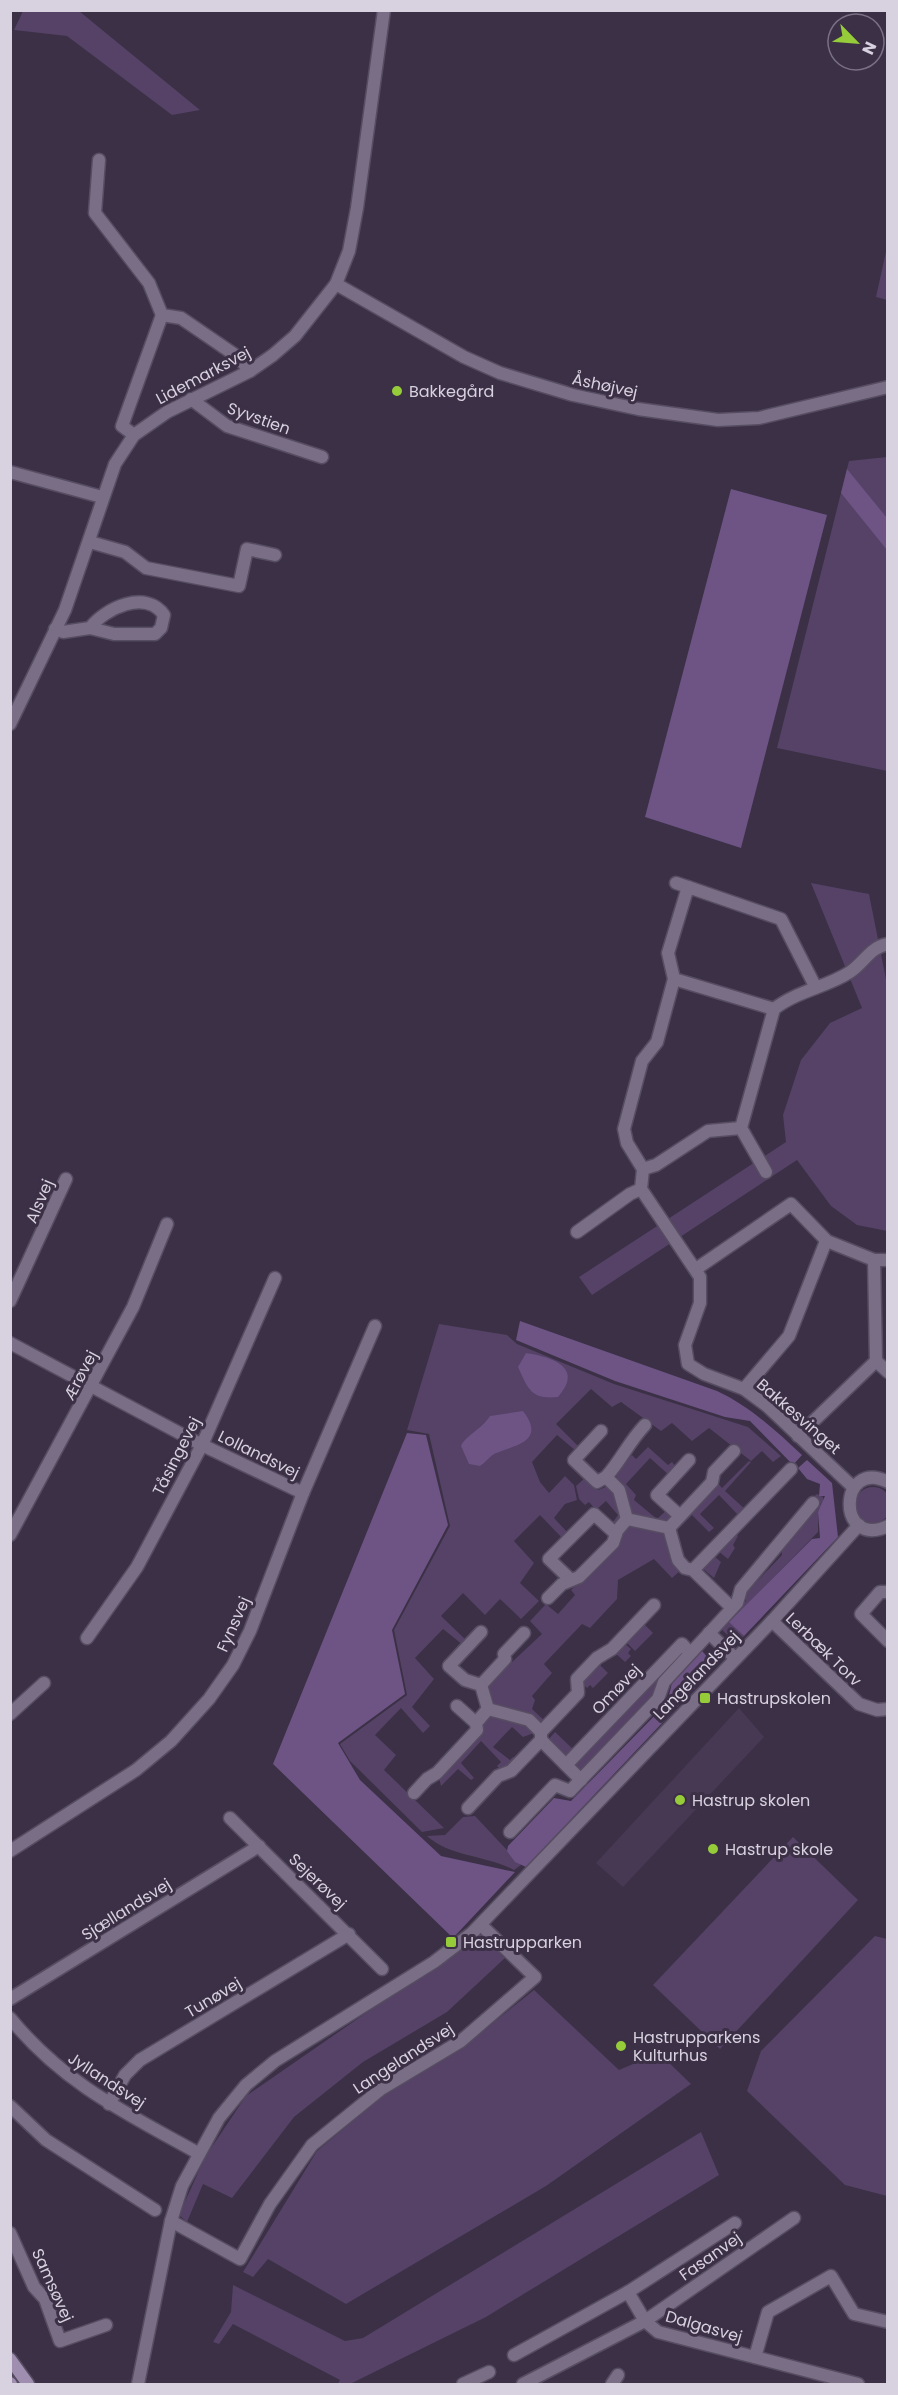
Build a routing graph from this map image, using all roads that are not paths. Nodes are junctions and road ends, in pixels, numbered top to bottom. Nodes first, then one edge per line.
1 (384, 10) edge
2 (99, 160) dead end
3 (336, 284) junction
4 (162, 315) junction
5 (250, 371) junction
6 (888, 387) edge
7 (191, 399) junction
8 (134, 435) junction
9 (322, 457) dead end
10 (10, 472) edge
11 (102, 497) junction
12 (90, 542) junction
13 (275, 555) dead end
14 (90, 628) junction
15 (56, 629) junction
16 (10, 724) edge
17 (888, 944) edge
18 (674, 979) junction
19 (815, 986) junction
20 (774, 1010) junction
21 (741, 1128) junction
22 (643, 1169) junction
23 (766, 1172) dead end
24 (66, 1179) dead end
25 (641, 1189) junction
26 (167, 1224) dead end
27 (578, 1232) dead end
28 (826, 1241) junction
29 (874, 1260) junction
30 (888, 1260) edge
31 (696, 1269) junction
32 (275, 1278) dead end
33 (10, 1301) edge
34 (375, 1326) dead end
35 (10, 1343) edge
36 (876, 1361) junction
37 (888, 1372) edge
38 (92, 1388) junction
39 (744, 1389) junction
40 (645, 1425) dead end
41 (601, 1431) dead end
42 (798, 1437) junction
43 (202, 1445) junction
44 (734, 1451) dead end
45 (689, 1460) dead end
46 (790, 1469) dead end
47 (606, 1477) junction
48 (888, 1482) edge
49 (854, 1488) junction
50 (303, 1493) junction
51 (813, 1503) dead end
52 (680, 1516) junction
53 (627, 1520) junction
54 (859, 1525) junction
55 (888, 1526) edge
56 (669, 1528) junction
57 (616, 1534) junction
58 (10, 1535) edge
59 (693, 1570) junction
60 (571, 1580) junction
61 (888, 1592) edge
62 (548, 1598) dead end
63 (654, 1605) dead end
64 (732, 1608) junction
65 (772, 1621) junction
66 (481, 1632) dead end
67 (524, 1633) dead end
68 (709, 1633) junction
69 (87, 1638) dead end
70 (888, 1641) edge
71 (690, 1653) junction
72 (735, 1658) junction
73 (44, 1683) dead end
74 (481, 1684) junction
75 (457, 1706) dead end
76 (488, 1709) junction
77 (888, 1709) edge
78 (10, 1714) edge
79 (476, 1723) junction
80 (541, 1736) junction
81 (566, 1765) junction
82 (581, 1780) junction
83 (414, 1793) dead end
84 (468, 1808) dead end
85 (230, 1818) dead end
86 (510, 1832) dead end
87 (259, 1846) junction
88 (10, 1851) edge
89 (481, 1925) junction
90 (349, 1934) junction
91 (382, 1969) dead end
92 (10, 1999) edge
93 (10, 2018) edge
94 (109, 2104) junction
95 (13, 2112) edge
96 (198, 2153) junction
97 (155, 2210) dead end
98 (794, 2218) dead end
99 (171, 2221) junction
100 (735, 2223) dead end
101 (10, 2233) edge
102 (628, 2292) junction
103 (645, 2321) junction
104 (888, 2322) edge
105 (106, 2325) dead end
106 (514, 2355) dead end
107 (755, 2357) junction
108 (10, 2360) edge
109 (489, 2372) dead end
110 (28, 2385) edge
111 (138, 2385) edge
112 (463, 2385) edge
113 (523, 2385) edge
114 (858, 2385) edge

1 - 3 street, Lidemarksvej
2 - 4 street
3 - 5 street, Lidemarksvej
3 - 6 street, Åshøjvej
4 - 5 street
4 - 8 street
5 - 7 street, Lidemarksvej
7 - 8 street, Lidemarksvej
7 - 9 street, Syvstien
8 - 11 street, Lidemarksvej
10 - 11 street
11 - 12 street, Lidemarksvej
12 - 13 street
12 - 15 street, Lidemarksvej
14 - 14 street
14 - 15 street
15 - 16 street, Lidemarksvej
17 - 19 street
18 - 19 street
18 - 20 street
18 - 22 street
19 - 20 street
20 - 21 street
21 - 22 street
21 - 23 street
22 - 25 street
24 - 33 street, Alsvej
25 - 27 street
25 - 31 street, Bakkesvinget
26 - 38 street, Ærøvej
28 - 29 street
28 - 31 street
28 - 39 street
29 - 30 street
29 - 36 street
31 - 39 street, Bakkesvinget
32 - 43 street, Tåsingevej
34 - 50 street, Fynsvej
35 - 38 street, Lollandsvej
36 - 37 street
36 - 42 street
38 - 43 street, Lollandsvej
38 - 58 street, Ærøvej
39 - 42 street, Bakkesvinget
40 - 47 street
41 - 47 street
42 - 49 street, Bakkesvinget
43 - 50 street, Lollandsvej
43 - 69 street, Tåsingevej
44 - 52 street
45 - 52 street
46 - 59 street
47 - 53 street
48 - 49 street
49 - 54 street
50 - 88 street, Fynsvej
51 - 64 street, Omøvej
52 - 56 street
53 - 56 street
53 - 57 street
54 - 55 street
54 - 65 street, Langelandsvej
56 - 59 street
57 - 60 street
57 - 60 street
59 - 64 street
60 - 62 street
61 - 70 street
63 - 80 street, Omøvej
64 - 68 street, Omøvej
65 - 72 street, Langelandsvej
65 - 77 street, Lerbæk Torv
66 - 74 street
67 - 74 street
68 - 71 street, Omøvej
68 - 72 street
71 - 81 street, Omøvej
71 - 82 street, Omøvej
72 - 89 street, Langelandsvej
73 - 78 street
74 - 76 street
75 - 79 street
76 - 79 street
76 - 80 street
79 - 83 street
80 - 81 street
80 - 84 street, Omøvej
81 - 82 street
82 - 86 street
85 - 87 street, Sejerøvej
87 - 90 street, Sejerøvej
87 - 92 street, Sjællandsvej
89 - 96 street, Langelandsvej
89 - 99 street, Langelandsvej
90 - 91 street, Sejerøvej
90 - 94 street, Tunøvej
93 - 94 street, Jyllandsvej
94 - 96 street, Jyllandsvej
95 - 97 street
96 - 99 street, Langelandsvej
98 - 103 street, Fasanvej
99 - 111 street, Langelandsvej
100 - 102 street, Fasanvej
101 - 105 street, Samsøvej
102 - 103 street
102 - 106 street, Fasanvej
103 - 107 street, Dalgasvej
103 - 113 street, Fasanvej
104 - 107 street, Dalgasvej
107 - 114 street, Dalgasvej
108 - 110 main road
109 - 112 street

